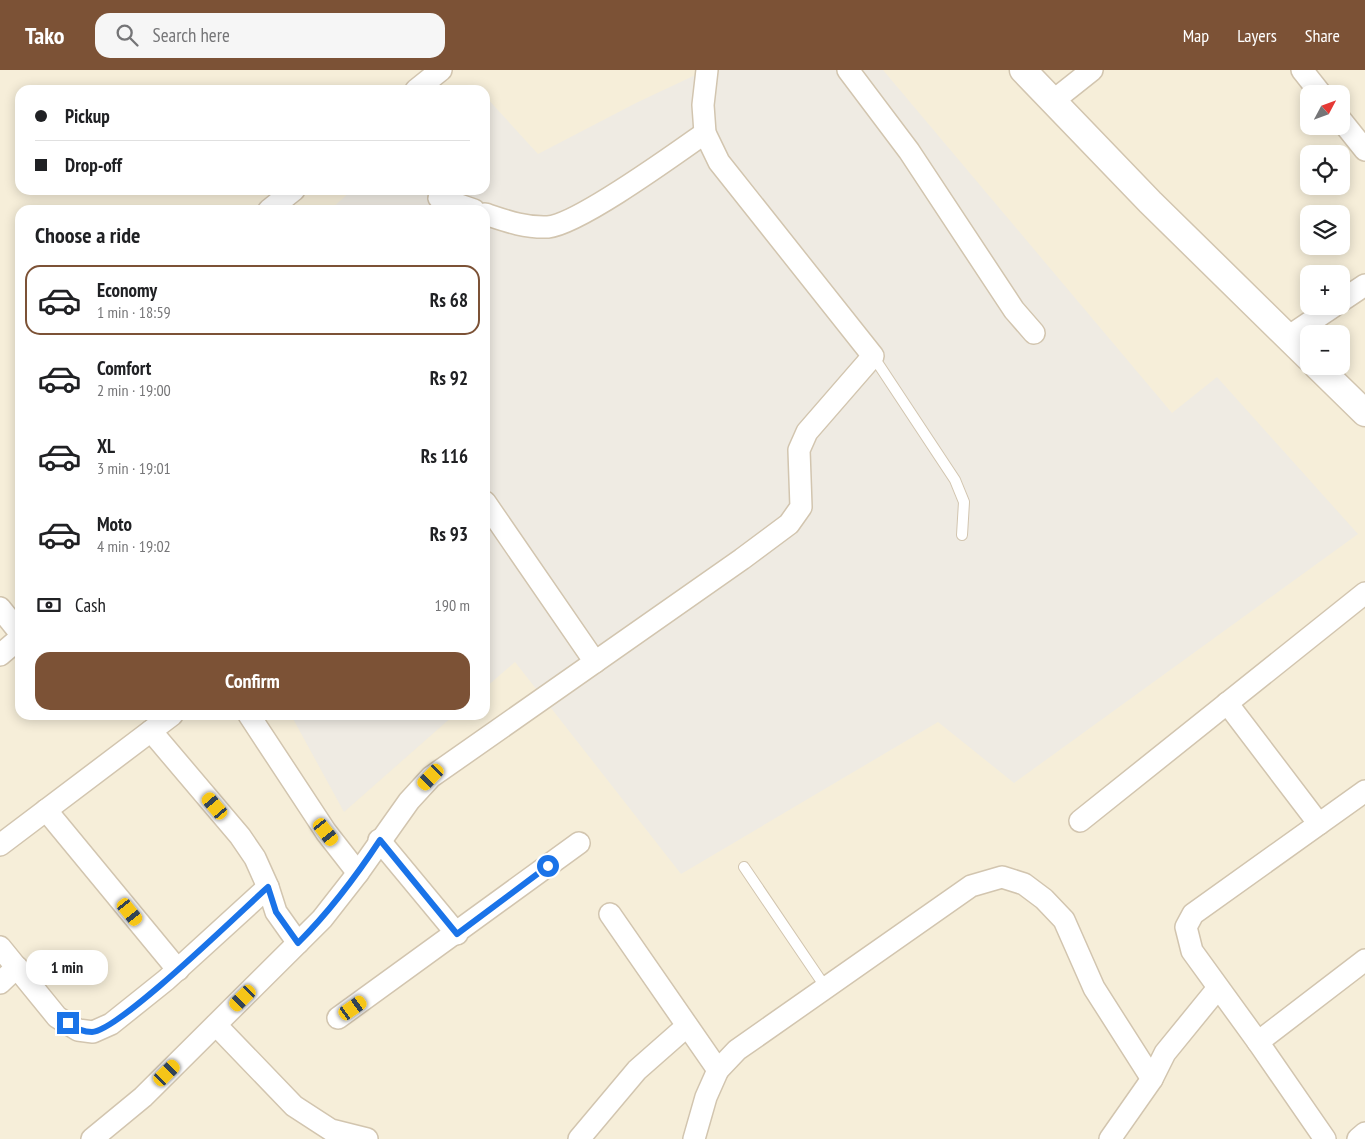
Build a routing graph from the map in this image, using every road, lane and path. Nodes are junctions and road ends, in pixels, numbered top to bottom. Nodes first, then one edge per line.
1 (441, 70) edge
2 (707, 70) edge
3 (848, 70) edge
4 (1023, 70) edge
5 (1092, 70) edge
6 (1302, 70) edge
7 (422, 85) edge
8 (1314, 85) edge
9 (1053, 101) junction
10 (1350, 131) edge
11 (705, 133) junction
12 (1365, 150) edge
13 (439, 198) dead end
14 (459, 205) edge
15 (490, 216) edge
16 (1365, 285) edge
17 (1350, 295) edge
18 (1321, 315) edge
19 (1034, 333) dead end
20 (1288, 337) junction
21 (1300, 349) edge
22 (873, 356) junction
23 (1326, 375) edge
24 (1365, 413) edge
25 (490, 509) edge
26 (962, 535) dead end
27 (1365, 593) edge
28 (0, 608) edge
29 (15, 627) edge
30 (15, 642) edge
31 (0, 654) edge
32 (595, 662) junction
33 (1227, 704) junction
34 (165, 720) edge
35 (252, 720) edge
36 (151, 731) junction
37 (1365, 791) edge
38 (46, 810) junction
39 (1080, 820) dead end
40 (1319, 824) junction
41 (380, 840) junction
42 (579, 843) dead end
43 (0, 845) edge
44 (744, 867) dead end
45 (358, 873) junction
46 (268, 887) junction
47 (610, 914) dead end
48 (457, 934) junction
49 (298, 943) junction
50 (0, 947) edge
51 (1365, 960) edge
52 (17, 967) junction
53 (178, 970) junction
54 (0, 983) edge
55 (826, 988) junction
56 (1218, 988) junction
57 (338, 1018) dead end
58 (216, 1025) junction
59 (687, 1026) junction
60 (1258, 1042) junction
61 (718, 1070) junction
62 (1152, 1079) junction
63 (1365, 1134) edge
64 (98, 1138) edge
65 (365, 1139) edge
66 (579, 1139) edge
67 (694, 1139) edge
68 (1110, 1139) edge
69 (1325, 1139) edge
70 (1358, 1139) edge

1 - 7 street
2 - 11 street
3 - 19 street
4 - 9 street
5 - 9 street
6 - 8 street
9 - 20 street
10 - 12 street
11 - 15 street
11 - 22 street
13 - 14 street
16 - 17 street
18 - 20 street
20 - 21 street
22 - 26 lane
22 - 32 street
23 - 24 street
25 - 32 street
27 - 33 street
28 - 29 street
30 - 31 street
32 - 41 street
33 - 39 street
33 - 40 street
34 - 36 street
35 - 45 street
36 - 38 street
36 - 46 street
37 - 40 street
38 - 43 street
38 - 53 street
40 - 56 street
41 - 45 street
41 - 48 street
42 - 48 street
44 - 55 lane
45 - 49 street
46 - 49 street
46 - 53 street
47 - 59 street
48 - 57 street
49 - 58 street
50 - 52 street
51 - 60 street
52 - 53 street
52 - 54 street
55 - 61 street
55 - 62 street
56 - 60 street
56 - 62 street
58 - 64 street
58 - 65 street
59 - 61 street
59 - 66 street
60 - 69 street
61 - 67 street
62 - 68 street
63 - 70 street

